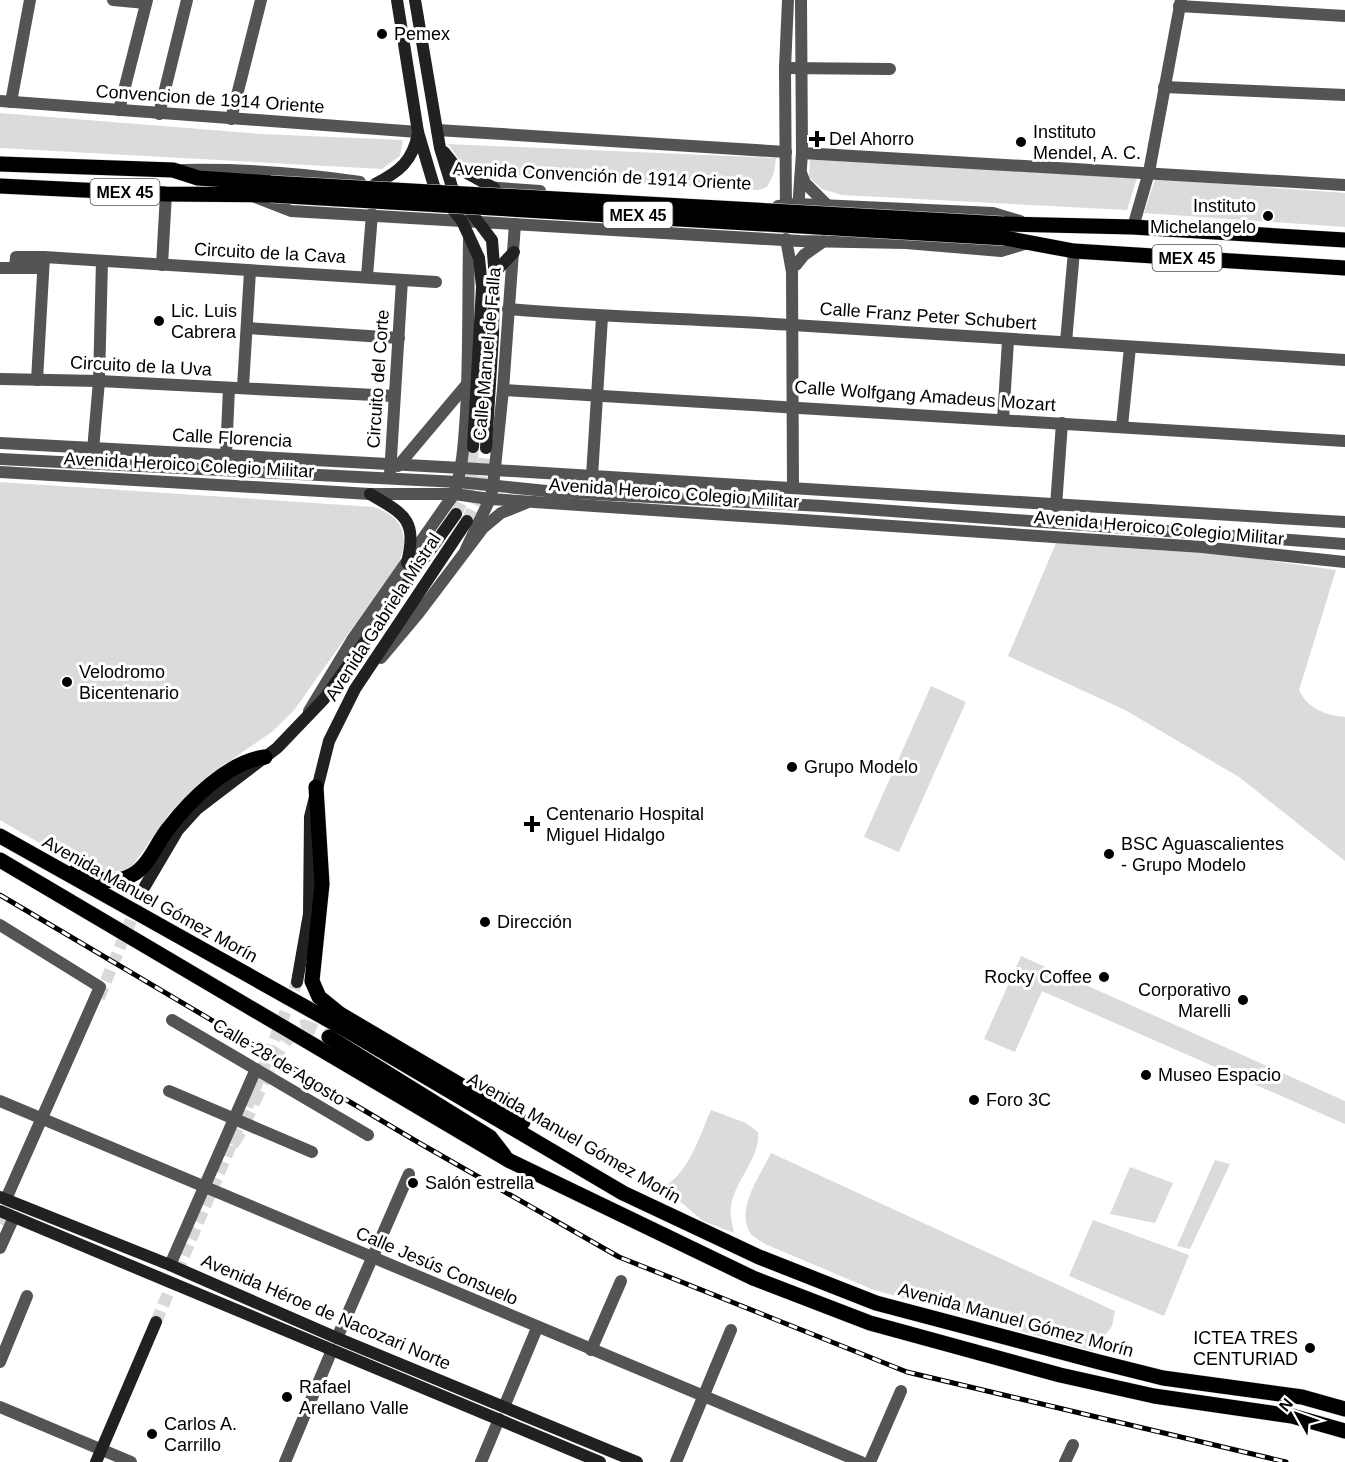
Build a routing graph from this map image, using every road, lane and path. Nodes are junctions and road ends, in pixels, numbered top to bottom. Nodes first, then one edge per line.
1 (30, 0) edge
2 (113, 0) edge
3 (187, 0) edge
4 (261, 0) edge
5 (397, 0) edge
6 (415, 0) edge
7 (788, 0) edge
8 (801, 0) edge
9 (146, 2) edge
10 (1180, 3) edge
11 (1268, 5) edge
12 (1345, 15) edge
13 (785, 68) junction
14 (800, 68) junction
15 (890, 69) dead end
16 (1164, 87) junction
17 (1345, 95) edge
18 (6, 102) edge
19 (119, 110) junction
20 (159, 114) junction
21 (231, 119) junction
22 (437, 130) junction
23 (418, 132) junction
24 (440, 148) junction
25 (786, 152) junction
26 (802, 153) junction
27 (0, 164) edge
28 (173, 170) junction
29 (1149, 172) junction
30 (800, 173) junction
31 (375, 184) junction
32 (1345, 185) edge
33 (0, 186) edge
34 (434, 186) junction
35 (452, 187) junction
36 (494, 188) junction
37 (270, 189) junction
38 (166, 194) junction
39 (251, 196) junction
40 (792, 205) junction
41 (828, 206) junction
42 (372, 214) junction
43 (462, 221) junction
44 (479, 222) junction
45 (1028, 223) junction
46 (515, 224) junction
47 (1133, 226) junction
48 (1005, 231) junction
49 (469, 238) junction
50 (786, 239) junction
51 (1345, 240) edge
52 (800, 241) junction
53 (824, 241) junction
54 (1030, 242) junction
55 (1074, 251) junction
56 (514, 252) junction
57 (102, 261) junction
58 (43, 262) junction
59 (162, 265) junction
60 (0, 268) edge
61 (794, 268) junction
62 (1345, 268) edge
63 (250, 271) junction
64 (494, 273) junction
65 (367, 276) junction
66 (402, 280) junction
67 (436, 282) dead end
68 (508, 309) junction
69 (602, 317) junction
70 (791, 325) junction
71 (247, 328) junction
72 (399, 338) junction
73 (1008, 341) junction
74 (1066, 342) junction
75 (1130, 347) junction
76 (1345, 360) edge
77 (0, 379) edge
78 (37, 380) junction
79 (99, 381) junction
80 (467, 384) junction
81 (243, 387) junction
82 (229, 388) junction
83 (503, 390) junction
84 (394, 396) junction
85 (598, 396) junction
86 (791, 406) junction
87 (1003, 420) junction
88 (1062, 423) junction
89 (1122, 426) junction
90 (1345, 441) edge
91 (0, 444) edge
92 (93, 450) junction
93 (226, 455) junction
94 (0, 459) edge
95 (394, 466) junction
96 (462, 468) junction
97 (0, 472) edge
98 (495, 472) junction
99 (558, 476) junction
100 (592, 476) junction
101 (389, 479) junction
102 (619, 479) junction
103 (458, 482) junction
104 (793, 488) junction
105 (556, 492) junction
106 (491, 493) junction
107 (370, 494) junction
108 (454, 494) junction
109 (618, 495) junction
110 (530, 501) junction
111 (1056, 506) junction
112 (1345, 522) edge
113 (1345, 544) edge
114 (466, 549) junction
115 (1345, 562) edge
116 (408, 563) junction
117 (355, 689) junction
118 (300, 725) junction
119 (266, 757) junction
120 (316, 787) junction
121 (0, 836) edge
122 (0, 860) edge
123 (42, 862) junction
124 (145, 886) tunnel mouth
125 (0, 925) edge
126 (297, 982) tunnel mouth
127 (340, 1014) junction
128 (172, 1020) dead end
129 (355, 1035) junction
130 (329, 1037) tunnel mouth
131 (379, 1037) junction
132 (256, 1069) junction
133 (169, 1091) dead end
134 (0, 1101) edge
135 (488, 1107) junction
136 (43, 1119) junction
137 (234, 1119) junction
138 (368, 1135) dead end
139 (312, 1152) dead end
140 (510, 1161) junction
141 (409, 1174) dead end
142 (204, 1187) junction
143 (3, 1198) edge
144 (0, 1211) edge
145 (14, 1217) junction
146 (0, 1248) edge
147 (759, 1257) junction
148 (372, 1258) junction
149 (170, 1265) junction
150 (753, 1278) junction
151 (621, 1281) dead end
152 (27, 1296) dead end
153 (156, 1322) tunnel mouth
154 (537, 1328) junction
155 (731, 1330) dead end
156 (337, 1338) junction
157 (332, 1350) junction
158 (591, 1350) junction
159 (0, 1362) edge
160 (901, 1391) dead end
161 (703, 1397) junction
162 (0, 1407) edge
163 (1345, 1409) edge
164 (502, 1413) junction
165 (1345, 1431) edge
166 (1073, 1445) dead end
167 (102, 1450) junction
168 (96, 1462) edge
169 (131, 1462) edge
170 (285, 1462) edge
171 (482, 1462) edge
172 (600, 1462) edge
173 (637, 1462) edge
174 (676, 1462) edge
175 (861, 1462) edge
176 (870, 1462) edge
177 (1065, 1462) edge

1 - 18 street
2 - 9 street
3 - 20 street
4 - 21 street
5 - 23 main road
6 - 22 main road
7 - 13 street
8 - 14 street
9 - 19 street
10 - 11 street
10 - 16 street
11 - 12 street
13 - 14 street
13 - 25 street
14 - 15 street
14 - 26 street
16 - 17 street
16 - 29 street
18 - 19 street, Convencion de 1914 Oriente
19 - 20 street, Convencion de 1914 Oriente
20 - 21 street, Convencion de 1914 Oriente
21 - 23 street, Convencion de 1914 Oriente
22 - 24 main road
22 - 25 street
23 - 31 main road
23 - 34 main road
24 - 35 main road
24 - 36 main road
25 - 40 street
26 - 29 street
26 - 30 street
27 - 28 main road, Avenida Convención de 1914 Oriente / MEX 45
28 - 31 street, Avenida Convención de 1914 Oriente
28 - 37 main road, Avenida Convención de 1914 Oriente / MEX 45
29 - 32 street
29 - 47 street
30 - 40 street
30 - 41 street
31 - 34 street, Avenida Convención de 1914 Oriente
33 - 38 main road, Avenida Convención de 1914 Oriente / MEX 45
34 - 35 street, Avenida Convención de 1914 Oriente
34 - 43 main road
35 - 36 street, Avenida Convención de 1914 Oriente
35 - 44 main road
36 - 40 street, Avenida Convención de 1914 Oriente
37 - 39 main road, Avenida Convención de 1914 Oriente / MEX 45
37 - 48 main road, Avenida Convención de 1914 Oriente / MEX 45, bridge
38 - 39 main road, Avenida Convención de 1914 Oriente / MEX 45
38 - 59 street
39 - 42 street, Avenida Convención de 1914 Oriente
40 - 41 street, Avenida Convención de 1914 Oriente
40 - 50 street
40 - 52 street
41 - 45 street, Avenida Convención de 1914 Oriente
42 - 43 street, Avenida Convención de 1914 Oriente
42 - 65 street
43 - 44 street, Avenida Convención de 1914 Oriente
43 - 49 main road
44 - 46 street, Avenida Convención de 1914 Oriente
44 - 64 main road
45 - 47 main road, Avenida Convención de 1914 Oriente / MEX 45
45 - 48 main road, Avenida Convención de 1914 Oriente / MEX 45
46 - 50 street, Avenida Convención de 1914 Oriente
46 - 56 street, Calle Manuel de Falla
47 - 51 main road, Avenida Convención de 1914 Oriente / MEX 45
48 - 54 main road, Avenida Convención de 1914 Oriente / MEX 45
49 - 64 main road
49 - 80 street, Calle Manuel de Falla
50 - 52 street, Avenida Convención de 1914 Oriente
50 - 61 street
52 - 53 street, Avenida Convención de 1914 Oriente
52 - 61 street
53 - 54 street, Avenida Convención de 1914 Oriente
53 - 61 street
54 - 55 main road, Avenida Convención de 1914 Oriente / MEX 45
55 - 62 main road, Avenida Convención de 1914 Oriente / MEX 45
55 - 74 street
56 - 64 main road
56 - 68 street, Calle Manuel de Falla
57 - 58 street
57 - 59 street, Circuito de la Cava
57 - 79 street
58 - 60 street
58 - 78 street
59 - 63 street, Circuito de la Cava
61 - 70 street
63 - 65 street, Circuito de la Cava
63 - 71 street
65 - 66 street, Circuito de la Cava
66 - 67 street, Circuito de la Cava
66 - 72 street, Circuito del Corte
68 - 69 street, Calle Franz Peter Schubert
68 - 83 street, Calle Manuel de Falla
69 - 70 street, Calle Franz Peter Schubert
69 - 85 street
70 - 73 street, Calle Franz Peter Schubert
70 - 86 street
71 - 72 street
71 - 81 street
72 - 84 street, Circuito del Corte
73 - 74 street, Calle Franz Peter Schubert
73 - 87 street
74 - 75 street, Calle Franz Peter Schubert
75 - 76 street, Calle Franz Peter Schubert
75 - 89 street
77 - 78 street, Circuito de la Uva
78 - 79 street, Circuito de la Uva
79 - 82 street, Circuito de la Uva
79 - 92 street
80 - 95 street
80 - 96 street, Calle Manuel de Falla
81 - 82 street, Circuito de la Uva
81 - 84 street, Circuito de la Uva
82 - 93 street
83 - 85 street, Calle Wolfgang Amadeus Mozart
83 - 98 street, Calle Manuel de Falla
84 - 95 street, Circuito del Corte
85 - 86 street, Calle Wolfgang Amadeus Mozart
85 - 100 street
86 - 87 street, Calle Wolfgang Amadeus Mozart
86 - 104 street
87 - 88 street, Calle Wolfgang Amadeus Mozart
88 - 89 street, Calle Wolfgang Amadeus Mozart
88 - 111 street
89 - 90 street, Calle Wolfgang Amadeus Mozart
91 - 92 street, Calle Florencia
92 - 93 street, Calle Florencia
93 - 95 street, Calle Florencia
94 - 101 street, Avenida Heroico Colegio Militar
95 - 96 street, Calle Florencia
95 - 101 street, Circuito del Corte
96 - 98 street, Avenida Heroico Colegio Militar
96 - 103 street, Calle Manuel de Falla
97 - 107 street, Avenida Heroico Colegio Militar
98 - 99 street, Avenida Heroico Colegio Militar
98 - 106 street, Calle Manuel de Falla
99 - 100 street, Avenida Heroico Colegio Militar
99 - 105 street
100 - 102 street, Avenida Heroico Colegio Militar
101 - 103 street, Avenida Heroico Colegio Militar
102 - 104 street, Avenida Heroico Colegio Militar
102 - 109 street
103 - 106 street, Avenida Heroico Colegio Militar
103 - 108 street, Calle Manuel de Falla
104 - 111 street, Avenida Heroico Colegio Militar
105 - 106 street, Avenida Heroico Colegio Militar
105 - 109 street, Avenida Heroico Colegio Militar
106 - 108 street, Avenida Heroico Colegio Militar
106 - 110 street, Avenida Heroico Colegio Militar
106 - 114 street, Calle Manuel de Falla
107 - 108 street, Avenida Heroico Colegio Militar
107 - 116 main road
108 - 116 street, Avenida Gabriela Mistral
109 - 113 street, Avenida Heroico Colegio Militar
110 - 114 street
110 - 115 street, Avenida Heroico Colegio Militar
111 - 112 street, Avenida Heroico Colegio Militar
114 - 117 street
116 - 118 street, Avenida Gabriela Mistral
117 - 118 main road, Avenida Gabriela Mistral
117 - 120 main road, Avenida Gabriela Mistral
118 - 119 main road, Avenida Gabriela Mistral
119 - 123 main road
119 - 124 main road, Avenida Gabriela Mistral
120 - 126 main road, Avenida Gabriela Mistral
120 - 127 main road
121 - 123 main road, Avenida Manuel Gómez Morín
122 - 140 main road
123 - 129 main road, Avenida Manuel Gómez Morín
125 - 136 street
127 - 129 main road
127 - 131 main road
128 - 132 street, Calle 28 de Agosto
129 - 131 main road
129 - 135 main road, Avenida Manuel Gómez Morín
130 - 140 main road
131 - 135 main road
132 - 137 street
132 - 138 street, Calle 28 de Agosto
133 - 137 street
134 - 136 street, Calle Jesús Consuelo
135 - 147 main road, Avenida Manuel Gómez Morín
136 - 142 street, Calle Jesús Consuelo
136 - 143 street
137 - 139 street
137 - 142 street
140 - 150 main road
141 - 148 street
142 - 148 street, Calle Jesús Consuelo
142 - 149 street
143 - 149 main road, Avenida Héroe de Nacozari Norte
144 - 145 main road, Avenida Héroe de Nacozari Norte
145 - 146 street
145 - 157 main road, Avenida Héroe de Nacozari Norte
147 - 150 main road
147 - 163 main road, Avenida Manuel Gómez Morín
148 - 154 street, Calle Jesús Consuelo
148 - 156 street
149 - 156 main road, Avenida Héroe de Nacozari Norte
150 - 165 main road
151 - 158 street
152 - 159 street
153 - 167 main road
154 - 158 street, Calle Jesús Consuelo
154 - 164 street
155 - 161 street
156 - 164 main road, Avenida Héroe de Nacozari Norte
157 - 164 main road, Avenida Héroe de Nacozari Norte
157 - 170 street
158 - 161 street, Calle Jesús Consuelo
160 - 176 street
161 - 174 street
161 - 175 street, Calle Jesús Consuelo
162 - 167 street
164 - 171 street
164 - 172 main road, Avenida Héroe de Nacozari Norte
164 - 173 main road, Avenida Héroe de Nacozari Norte
166 - 177 street
167 - 168 main road
167 - 169 street

